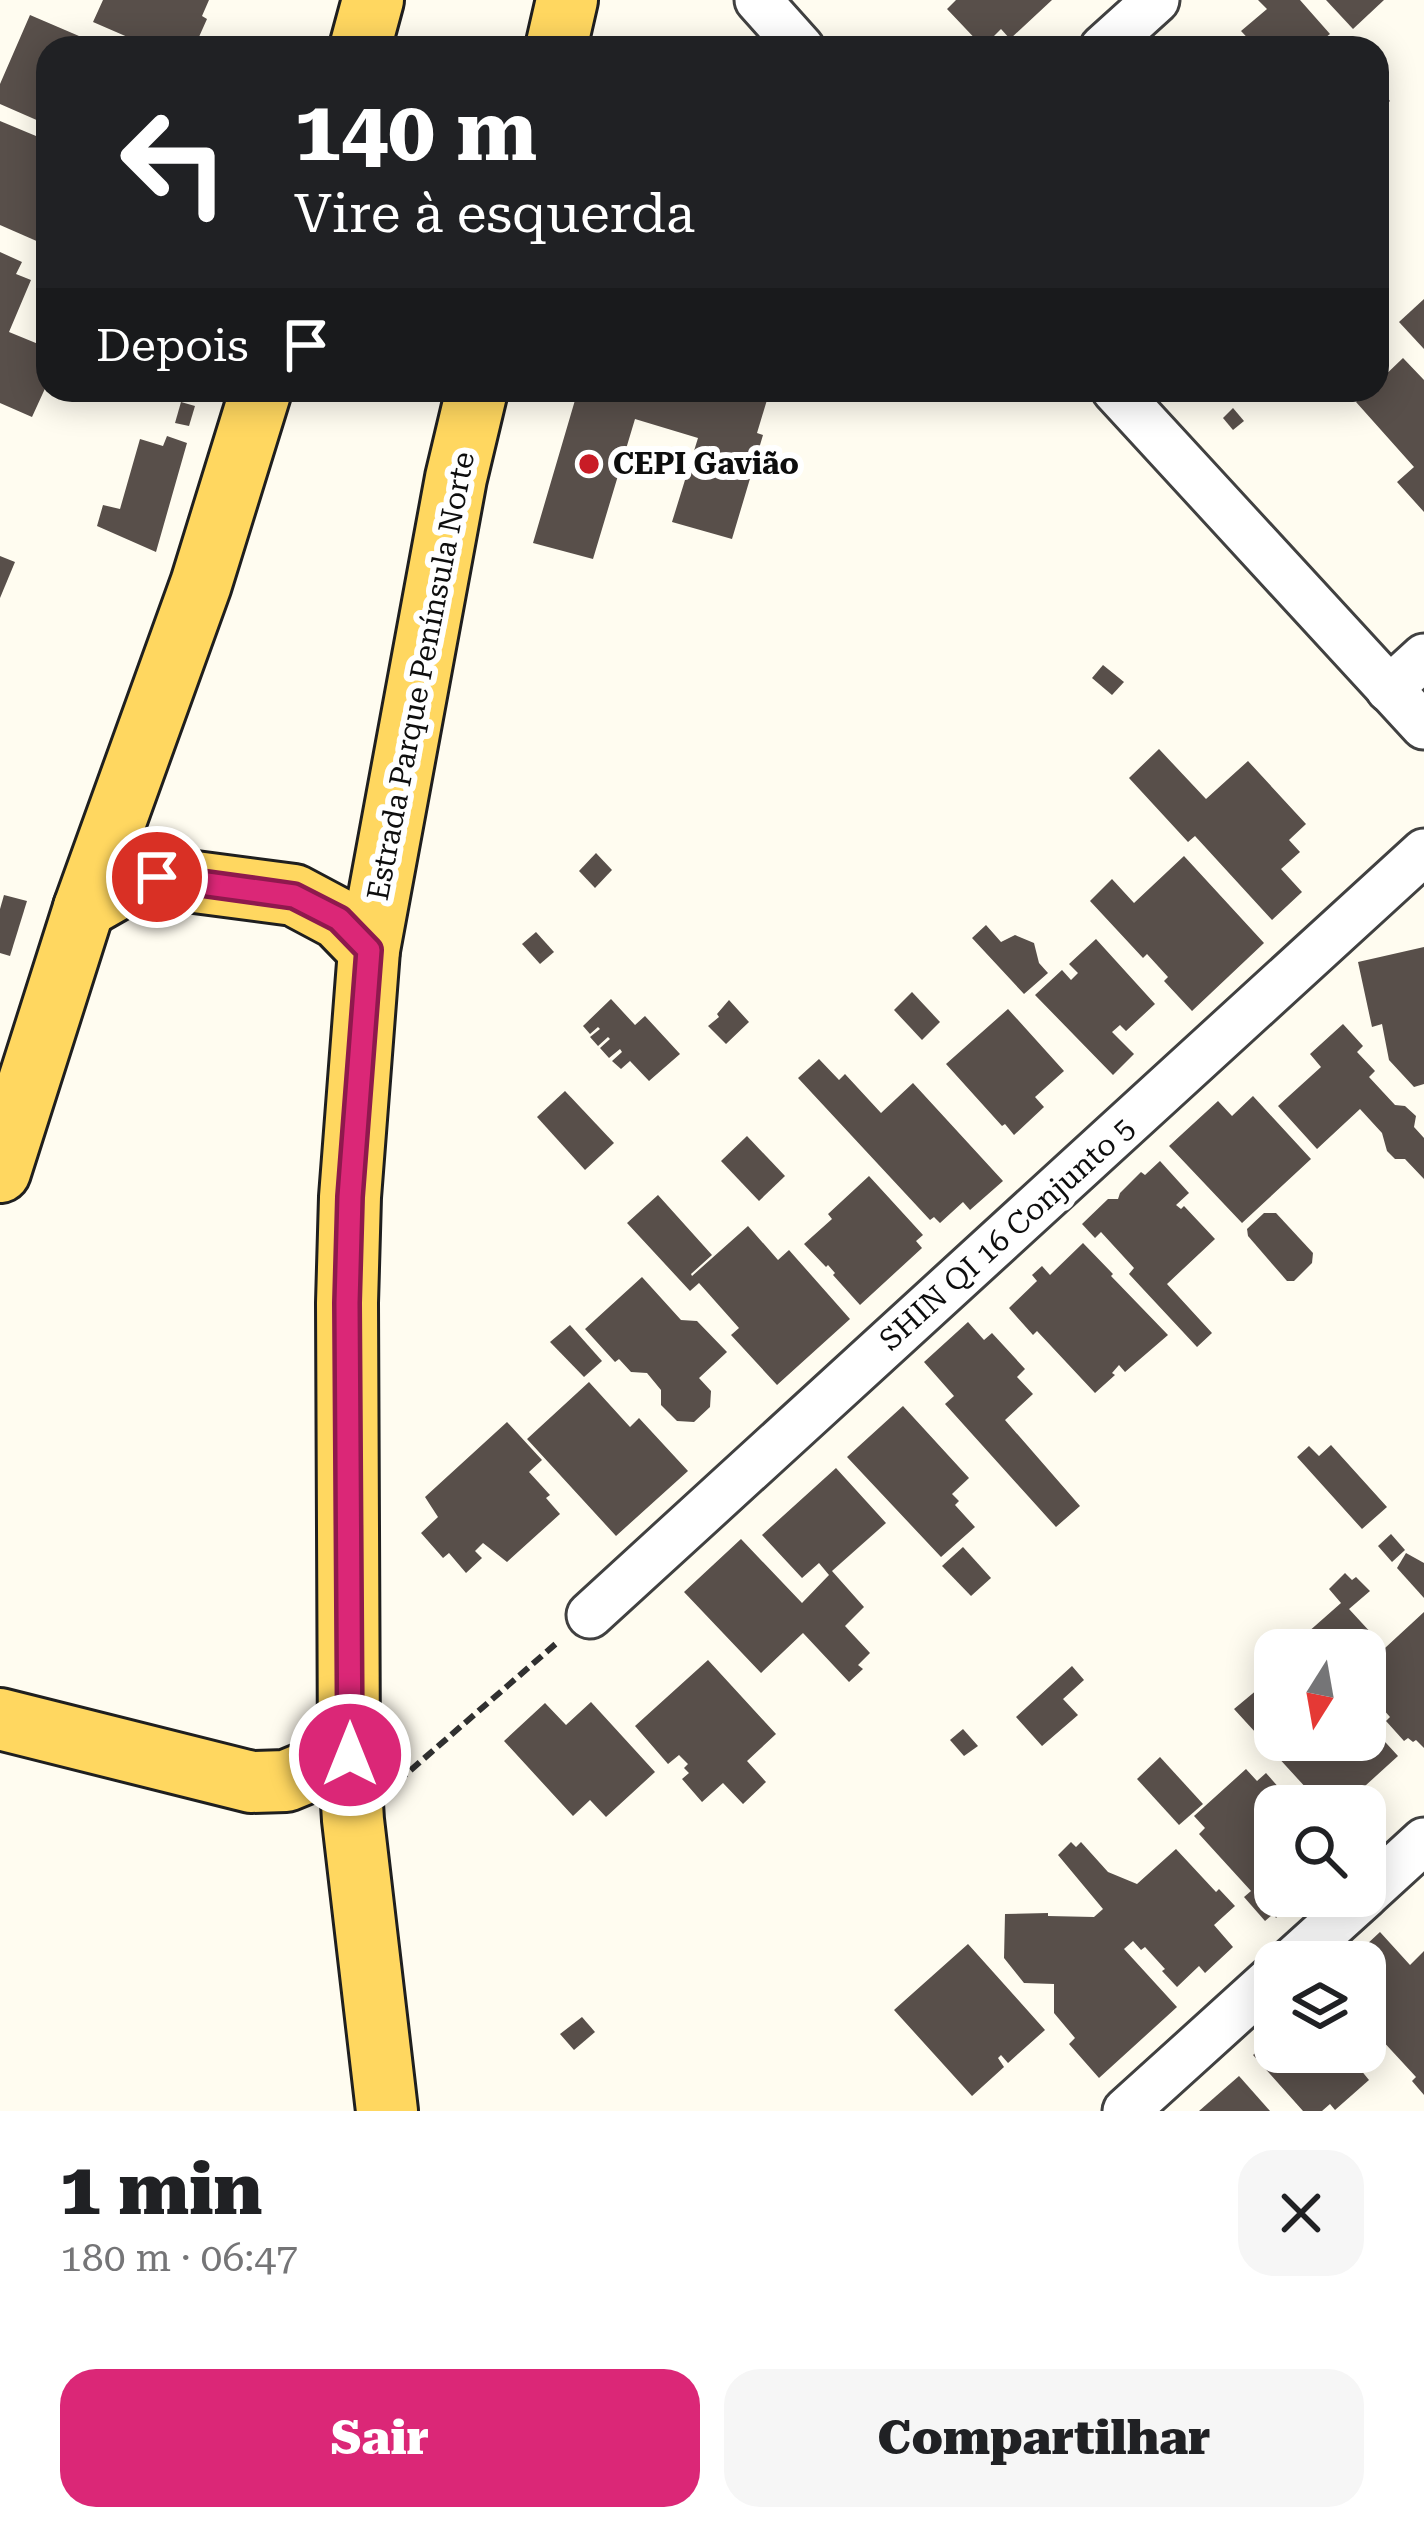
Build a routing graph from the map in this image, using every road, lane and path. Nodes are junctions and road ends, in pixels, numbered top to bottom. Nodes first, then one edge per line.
1 (373, 0) edge
2 (568, 0) edge
3 (758, 0) edge
4 (1156, 0) edge
5 (363, 36) edge
6 (559, 36) edge
7 (790, 36) edge
8 (1116, 36) edge
9 (257, 402) edge
10 (474, 402) edge
11 (1126, 402) edge
12 (1424, 657) edge
13 (1389, 689) junction
14 (1424, 726) edge
15 (1424, 852) edge
16 (84, 908) junction
17 (369, 950) junction
18 (0, 1172) edge
19 (590, 1615) joint
20 (0, 1719) edge
21 (350, 1755) junction
22 (353, 1820) junction
23 (1424, 1841) edge
24 (1386, 1875) edge
25 (1340, 1917) edge
26 (1314, 1941) edge
27 (1254, 1995) edge
28 (387, 2111) edge
29 (1126, 2111) edge

1 - 5 main road
2 - 6 main road
3 - 7 street
4 - 8 street
9 - 16 main road
10 - 17 main road, Estrada Parque Península Norte
11 - 13 street
12 - 13 street
13 - 14 street
15 - 19 street, SHIN QI 16 Conjunto 5
16 - 17 main road
16 - 18 main road
17 - 21 main road, Estrada Parque Península Norte
19 - 22 path
20 - 21 main road
21 - 22 main road, Estrada Parque Península Norte
22 - 28 main road, Estrada Parque Península Norte
23 - 24 street
25 - 26 street
27 - 29 street

